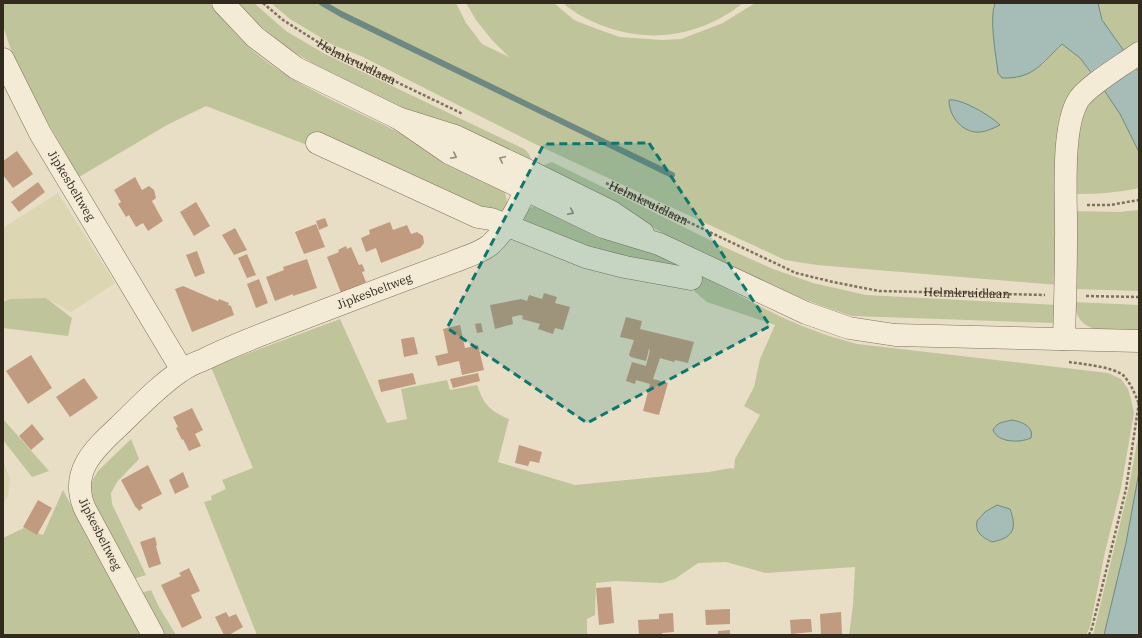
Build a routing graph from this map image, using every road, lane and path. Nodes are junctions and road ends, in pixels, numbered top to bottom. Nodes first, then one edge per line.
1 (223, 3) edge
2 (263, 3) edge
3 (1136, 55) edge
4 (3, 59) edge
5 (466, 116) dead end
6 (317, 143) dead end
7 (599, 180) dead end
8 (529, 182) junction
9 (1139, 200) edge
10 (1066, 204) junction
11 (506, 226) junction
12 (691, 279) dead end
13 (1065, 296) junction
14 (1139, 297) edge
15 (1064, 339) junction
16 (1139, 341) edge
17 (182, 370) junction
18 (1139, 404) edge
19 (154, 635) edge
20 (1089, 635) edge

1 - 8 street
2 - 5 path, Helmkruidlaan
3 - 10 street
4 - 17 street, Jipkesbeltweg
6 - 11 street
7 - 13 path, Helmkruidlaan
8 - 11 street, Jipkesbeltweg
8 - 15 street
9 - 10 path
10 - 13 street
11 - 12 street
11 - 17 street, Jipkesbeltweg
13 - 14 path, Helmkruidlaan
13 - 15 street
15 - 16 street
15 - 18 path
17 - 19 street, Jipkesbeltweg
18 - 20 path

